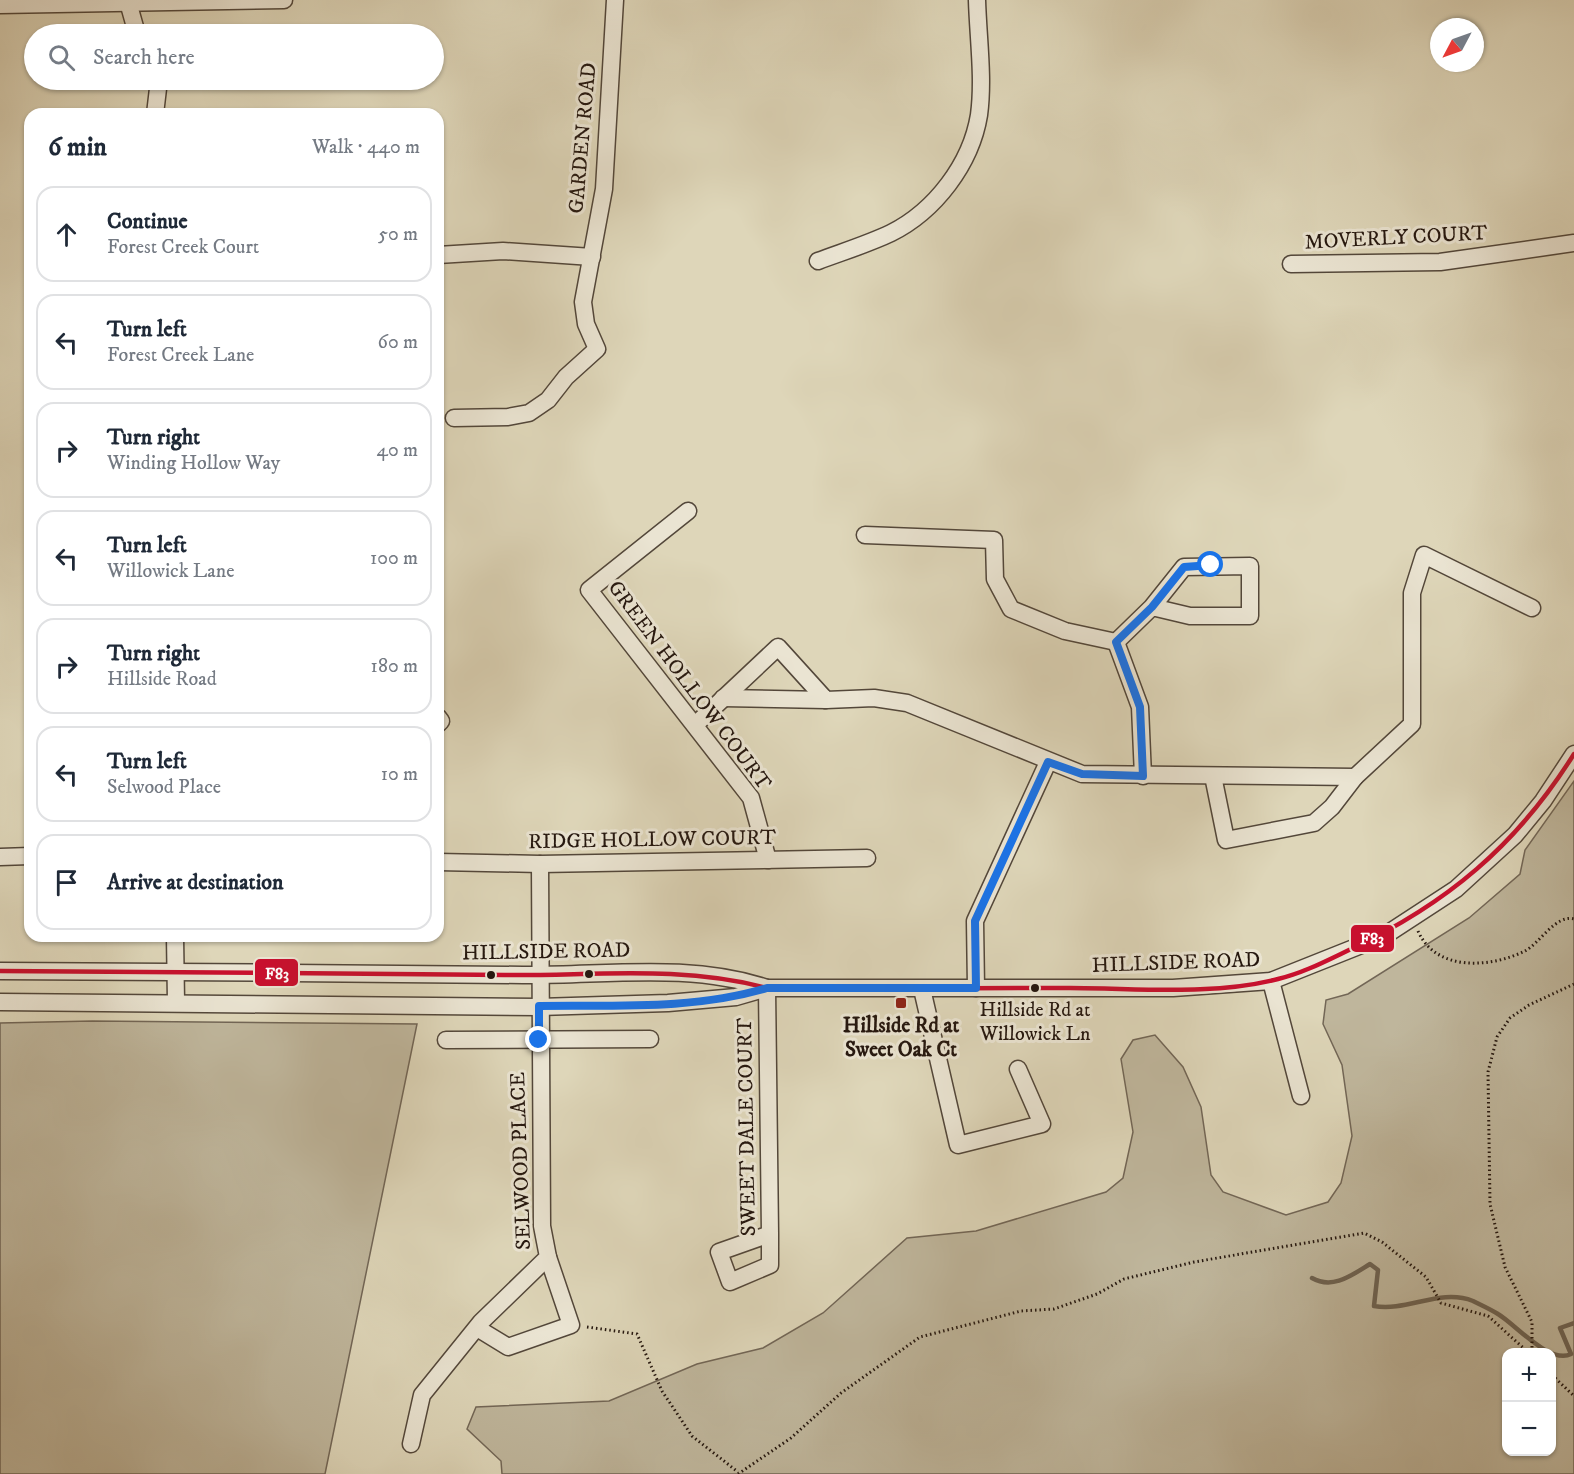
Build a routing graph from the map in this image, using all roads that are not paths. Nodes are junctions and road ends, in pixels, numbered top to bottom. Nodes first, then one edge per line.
1 (284, 0) edge
2 (615, 0) edge
3 (977, 0) edge
4 (128, 2) junction
5 (0, 5) edge
6 (134, 24) edge
7 (158, 90) edge
8 (156, 108) edge
9 (1574, 243) edge
10 (444, 255) edge
11 (592, 257) junction
12 (818, 261) dead end
13 (1291, 264) dead end
14 (454, 418) dead end
15 (688, 511) dead end
16 (865, 535) dead end
17 (1152, 607) junction
18 (1532, 608) dead end
19 (1116, 642) junction
20 (723, 698) junction
21 (826, 700) junction
22 (695, 725) junction
23 (1574, 754) edge
24 (1048, 762) junction
25 (1143, 776) junction
26 (1213, 776) junction
27 (1355, 777) junction
28 (24, 856) edge
29 (0, 857) edge
30 (867, 858) dead end
31 (768, 860) junction
32 (444, 862) edge
33 (540, 864) junction
34 (175, 942) edge
35 (0, 971) edge
36 (176, 972) junction
37 (539, 975) junction
38 (1271, 981) junction
39 (767, 988) junction
40 (976, 988) junction
41 (922, 989) junction
42 (0, 1002) edge
43 (176, 1002) junction
44 (539, 1006) junction
45 (650, 1039) dead end
46 (446, 1040) dead end
47 (539, 1040) junction
48 (1018, 1070) dead end
49 (1301, 1096) dead end
50 (770, 1234) junction
51 (548, 1257) junction
52 (477, 1328) junction
53 (411, 1444) dead end

1 - 4 street
2 - 11 street, GARDEN ROAD
3 - 12 street
4 - 5 street
4 - 6 street
7 - 8 street
9 - 13 street, MOVERLY COURT
10 - 11 street
11 - 14 street, GARDEN ROAD
15 - 22 street, GREEN HOLLOW COURT
16 - 19 street
17 - 17 street
17 - 19 street
18 - 27 street
19 - 25 street
20 - 21 street
20 - 21 street
20 - 22 street
21 - 24 street
22 - 31 street, GREEN HOLLOW COURT
23 - 38 street, HILLSIDE ROAD
24 - 25 street
24 - 40 street
25 - 26 street
26 - 27 street
26 - 27 street
28 - 29 street
30 - 31 street, RIDGE HOLLOW COURT
31 - 33 street, RIDGE HOLLOW COURT
32 - 33 street, RIDGE HOLLOW COURT
33 - 37 street, SELWOOD PLACE
34 - 36 street
35 - 36 street, HILLSIDE ROAD
36 - 37 street, HILLSIDE ROAD
36 - 43 street
37 - 39 street, HILLSIDE ROAD
37 - 44 street, SELWOOD PLACE
38 - 40 street, HILLSIDE ROAD
38 - 49 street
39 - 41 street, HILLSIDE ROAD
39 - 44 street, HILLSIDE ROAD
39 - 50 street, SWEET DALE COURT
40 - 41 street, HILLSIDE ROAD
41 - 48 street
42 - 43 street, HILLSIDE ROAD
43 - 44 street, HILLSIDE ROAD
44 - 47 street, SELWOOD PLACE
45 - 47 street
46 - 47 street
47 - 51 street, SELWOOD PLACE
50 - 50 street, SWEET DALE COURT
51 - 52 street, SELWOOD PLACE
51 - 52 street
52 - 53 street, SELWOOD PLACE

